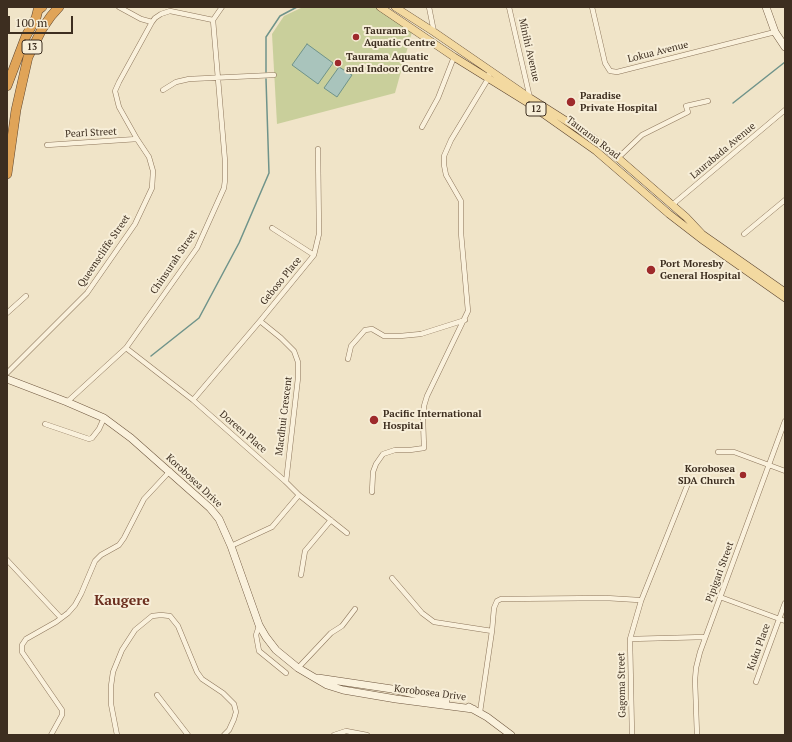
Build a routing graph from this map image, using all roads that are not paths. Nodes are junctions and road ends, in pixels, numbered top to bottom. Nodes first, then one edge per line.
1 (60, 7) edge
2 (119, 7) edge
3 (222, 7) edge
4 (380, 7) edge
5 (395, 7) edge
6 (509, 7) edge
7 (592, 7) edge
8 (766, 7) edge
9 (39, 8) edge
10 (429, 10) edge
11 (213, 20) junction
12 (152, 22) junction
13 (422, 25) junction
14 (436, 34) junction
15 (779, 35) junction
16 (432, 42) junction
17 (785, 47) edge
18 (454, 57) junction
19 (490, 71) junction
20 (274, 75) dead end
21 (218, 78) junction
22 (488, 79) junction
23 (7, 86) edge
24 (163, 90) dead end
25 (530, 98) junction
26 (708, 101) dead end
27 (16, 110) junction
28 (785, 110) edge
29 (422, 127) dead end
30 (7, 138) edge
31 (137, 139) junction
32 (47, 145) dead end
33 (318, 148) dead end
34 (618, 158) junction
35 (7, 166) edge
36 (785, 200) edge
37 (672, 205) junction
38 (272, 228) dead end
39 (744, 234) dead end
40 (314, 255) junction
41 (785, 292) edge
42 (26, 296) dead end
43 (785, 298) edge
44 (7, 313) edge
45 (465, 320) junction
46 (260, 321) junction
47 (126, 348) junction
48 (348, 359) dead end
49 (7, 373) edge
50 (8, 382) edge
51 (192, 400) junction
52 (67, 402) junction
53 (104, 418) junction
54 (785, 420) edge
55 (45, 424) dead end
56 (718, 452) dead end
57 (768, 465) junction
58 (170, 471) junction
59 (785, 471) edge
60 (286, 482) junction
61 (687, 486) dead end
62 (372, 492) dead end
63 (299, 495) junction
64 (331, 520) junction
65 (347, 533) dead end
66 (231, 546) junction
67 (7, 560) edge
68 (301, 575) dead end
69 (392, 578) dead end
70 (720, 597) junction
71 (641, 601) junction
72 (785, 603) edge
73 (356, 609) dead end
74 (61, 618) junction
75 (779, 619) junction
76 (785, 621) edge
77 (259, 625) junction
78 (492, 631) junction
79 (705, 637) junction
80 (630, 638) junction
81 (298, 668) junction
82 (286, 673) dead end
83 (756, 682) dead end
84 (157, 695) dead end
85 (480, 712) junction
86 (336, 734) edge
87 (51, 735) edge
88 (117, 735) edge
89 (188, 735) edge
90 (225, 735) edge
91 (366, 735) edge
92 (511, 735) edge
93 (632, 735) edge
94 (697, 735) edge

1 - 27 highway, 13
2 - 12 street
3 - 11 street
4 - 16 main road, Taurama Road / 12
5 - 13 main road, Taurama Road / 12
6 - 25 street, Minihi Avenue
7 - 15 street, Lokua Avenue
8 - 15 main road
9 - 23 highway, 13
10 - 13 street
10 - 14 street
11 - 12 street, Queenscliffe Street
11 - 21 street, Chinsurah Street
12 - 31 street, Queenscliffe Street
13 - 14 main road, Taurama Road / 12
14 - 16 main road
14 - 19 main road, Taurama Road / 12
15 - 17 main road
16 - 18 main road, Taurama Road / 12
18 - 22 main road, Taurama Road / 12
18 - 29 street
19 - 22 street
19 - 25 main road, Taurama Road / 12
20 - 21 street
21 - 24 street
21 - 47 street, Chinsurah Street
22 - 43 main road, Taurama Road / 12
22 - 45 street
25 - 34 main road, Taurama Road / 12
26 - 34 street
27 - 30 highway
27 - 35 highway, 13
28 - 37 street, Laurabada Avenue
31 - 32 street, Pearl Street
31 - 49 street, Queenscliffe Street
33 - 40 street, Geboso Place
34 - 37 main road, Taurama Road / 12
36 - 39 street
37 - 41 main road, Taurama Road / 12
38 - 40 street
40 - 46 street, Geboso Place
42 - 44 street
45 - 48 street
45 - 62 street
46 - 51 street, Geboso Place
46 - 60 street, Macdhui Crescent
47 - 51 street, Doreen Place
47 - 52 street, Chinsurah Street
50 - 52 main road, Korobosea Drive
51 - 60 street, Doreen Place
52 - 53 main road, Korobosea Drive
53 - 55 street
53 - 58 main road, Korobosea Drive
54 - 57 street, Pipigari Street
56 - 57 street
57 - 59 street
57 - 70 street, Pipigari Street
58 - 66 main road, Korobosea Drive
58 - 74 street
60 - 63 street, Doreen Place
61 - 71 street
63 - 64 street, Doreen Place
63 - 66 street
64 - 65 street, Doreen Place
64 - 68 street
66 - 77 main road, Korobosea Drive
67 - 74 street
69 - 78 street
70 - 75 street
70 - 79 street, Pipigari Street
71 - 78 street
71 - 80 street
72 - 75 street, Kuku Place
73 - 81 street
74 - 87 street
75 - 76 street
75 - 83 street, Kuku Place
77 - 81 main road, Korobosea Drive
77 - 82 street
78 - 85 street
79 - 80 street, Gagoma Street
79 - 94 street, Pipigari Street
80 - 93 street, Gagoma Street
81 - 85 main road, Korobosea Drive
84 - 89 street
85 - 92 main road, Korobosea Drive
86 - 91 street
88 - 90 street

